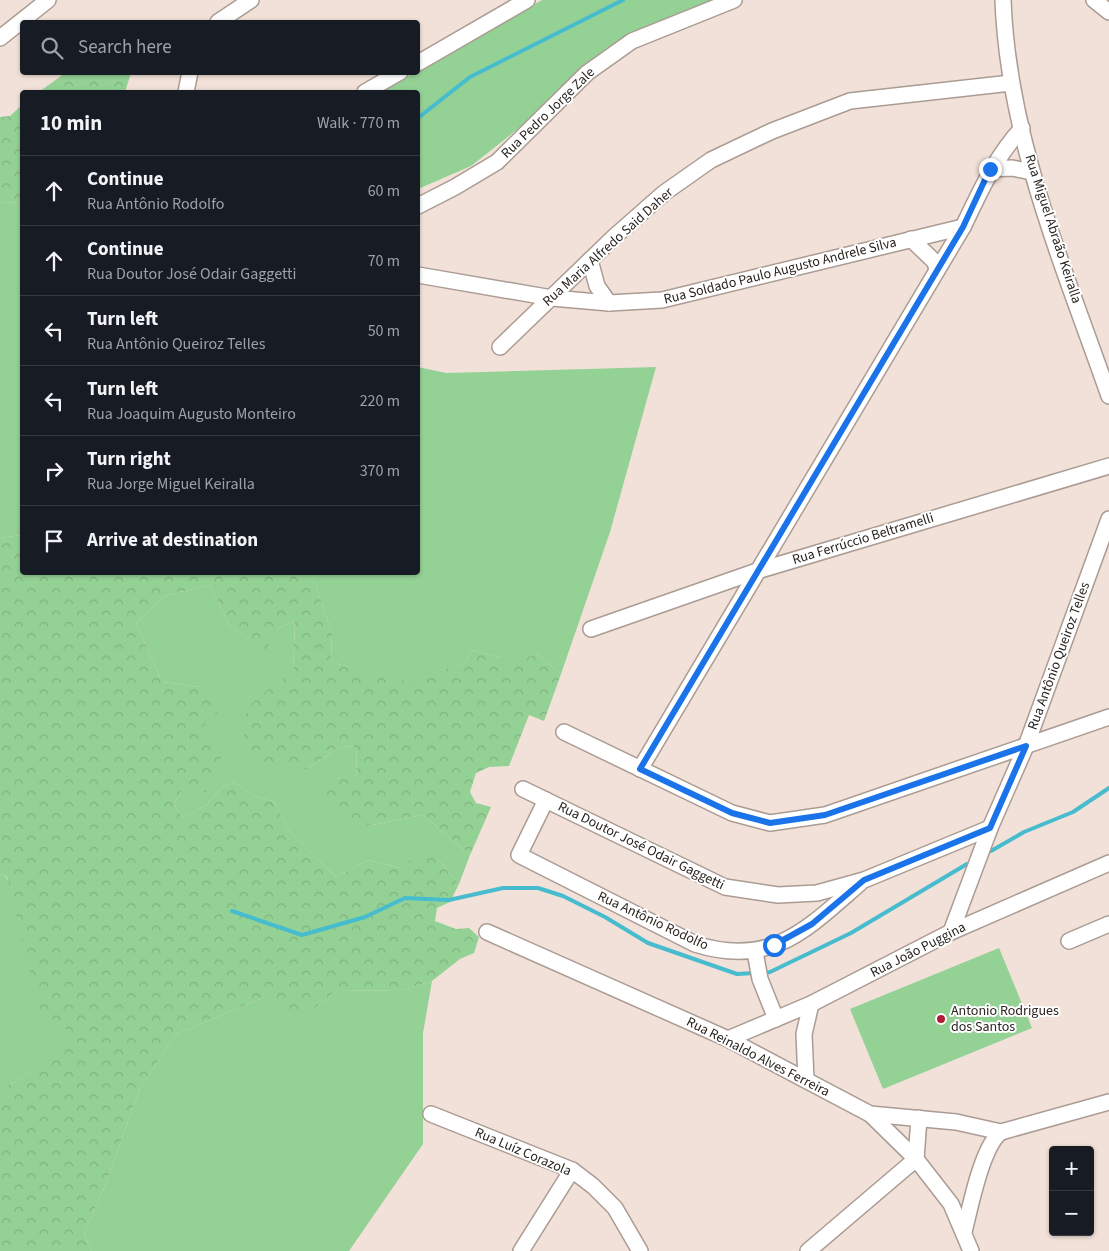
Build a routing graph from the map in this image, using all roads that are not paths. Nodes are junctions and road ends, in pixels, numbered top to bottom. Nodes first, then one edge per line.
1 (48, 0) edge
2 (251, 0) edge
3 (527, 0) edge
4 (734, 0) edge
5 (1003, 0) edge
6 (1094, 0) edge
7 (1109, 12) edge
8 (23, 20) edge
9 (221, 20) edge
10 (20, 22) edge
11 (0, 38) edge
12 (420, 62) edge
13 (189, 75) edge
14 (395, 75) edge
15 (1011, 83) junction
16 (186, 90) edge
17 (368, 90) edge
18 (1022, 128) junction
19 (990, 169) junction
20 (1032, 172) junction
21 (420, 205) edge
22 (963, 227) junction
23 (911, 239) junction
24 (590, 260) junction
25 (937, 270) junction
26 (420, 276) edge
27 (552, 298) junction
28 (609, 303) junction
29 (500, 347) dead end
30 (1109, 396) edge
31 (1109, 466) edge
32 (1109, 519) edge
33 (757, 571) junction
34 (591, 629) dead end
35 (1109, 717) edge
36 (564, 732) dead end
37 (1026, 746) junction
38 (640, 769) junction
39 (522, 789) dead end
40 (546, 800) junction
41 (990, 828) junction
42 (1109, 863) edge
43 (864, 880) junction
44 (1109, 924) edge
45 (487, 932) dead end
46 (951, 932) junction
47 (1070, 941) dead end
48 (755, 952) junction
49 (811, 1004) junction
50 (776, 1019) junction
51 (728, 1039) junction
52 (806, 1080) junction
53 (1109, 1102) edge
54 (431, 1114) dead end
55 (870, 1114) junction
56 (919, 1118) junction
57 (1001, 1132) junction
58 (916, 1159) junction
59 (572, 1170) junction
60 (972, 1196) junction
61 (951, 1204) junction
62 (964, 1232) junction
63 (521, 1251) edge
64 (640, 1251) edge
65 (808, 1251) edge
66 (971, 1251) edge

1 - 8 street
2 - 9 street
3 - 12 street
4 - 21 street, Rua Pedro Jorge Zale
5 - 15 street, Rua Miguel Abraão Keiralla
6 - 7 street
10 - 11 street
13 - 16 street
14 - 17 street
15 - 18 street, Rua Miguel Abraão Keiralla
15 - 24 street, Rua Maria Alfredo Said Daher
18 - 19 street
18 - 20 street, Rua Miguel Abraão Keiralla
19 - 20 street
19 - 22 street
20 - 30 street, Rua Miguel Abraão Keiralla
22 - 23 street, Rua Soldado Paulo Augusto Andrele Silva
22 - 25 street
23 - 25 street
23 - 28 street, Rua Soldado Paulo Augusto Andrele Silva
24 - 27 street, Rua Maria Alfredo Said Daher
24 - 28 street
25 - 33 street
26 - 27 street, Rua Soldado Paulo Augusto Andrele Silva
27 - 28 street, Rua Soldado Paulo Augusto Andrele Silva
27 - 29 street, Rua Maria Alfredo Said Daher
31 - 33 street, Rua Ferrúccio Beltramelli
32 - 37 street, Rua Antônio Queiroz Telles
33 - 34 street, Rua Ferrúccio Beltramelli
33 - 38 street
35 - 37 street
36 - 38 street
37 - 38 street
37 - 41 street, Rua Antônio Queiroz Telles
39 - 40 street, Rua Doutor José Odair Gaggetti
40 - 43 street, Rua Doutor José Odair Gaggetti
40 - 48 street, Rua Antônio Rodolfo
41 - 43 street, Rua Doutor José Odair Gaggetti
41 - 46 street, Rua Antônio Queiroz Telles
42 - 46 street, Rua João Puggina
43 - 48 street, Rua Antônio Rodolfo
44 - 47 street
45 - 51 street, Rua Reinaldo Alves Ferreira
46 - 49 street, Rua João Puggina
48 - 50 street
49 - 50 street, Rua João Puggina
49 - 52 street
50 - 51 street, Rua João Puggina
51 - 52 street, Rua Reinaldo Alves Ferreira
52 - 55 street, Rua Reinaldo Alves Ferreira
53 - 57 street
54 - 59 street, Rua Luíz Corazola
55 - 56 street
55 - 58 street, Rua Reinaldo Alves Ferreira
56 - 57 street
56 - 58 street
57 - 60 street
58 - 61 street, Rua Reinaldo Alves Ferreira
58 - 65 street
59 - 63 street
59 - 64 street, Rua Luíz Corazola
60 - 61 street
60 - 62 street
61 - 62 street, Rua Reinaldo Alves Ferreira
62 - 66 street, Rua Reinaldo Alves Ferreira

